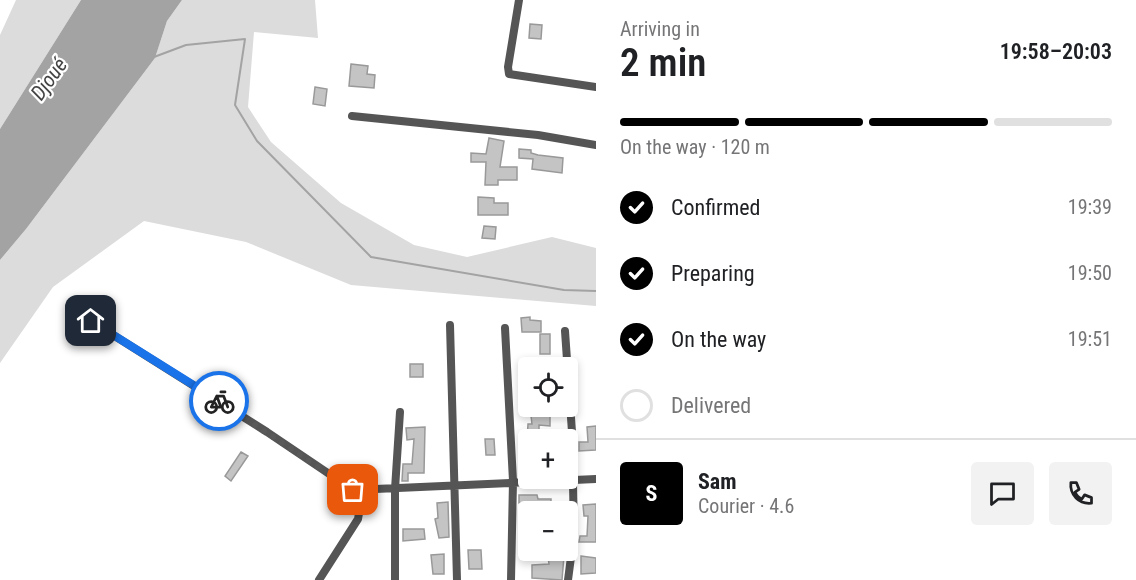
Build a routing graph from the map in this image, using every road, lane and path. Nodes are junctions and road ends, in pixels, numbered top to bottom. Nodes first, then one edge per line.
1 (519, 0) edge
2 (596, 87) edge
3 (352, 116) dead end
4 (596, 145) edge
5 (91, 321) dead end
6 (450, 325) dead end
7 (505, 328) dead end
8 (565, 331) dead end
9 (400, 412) dead end
10 (570, 429) edge
11 (578, 479) edge
12 (596, 479) edge
13 (513, 482) junction
14 (518, 482) edge
15 (454, 487) junction
16 (358, 489) junction
17 (395, 489) junction
18 (573, 489) edge
19 (319, 580) edge
20 (395, 580) edge
21 (457, 580) edge
22 (511, 580) edge
23 (568, 580) edge

1 - 2 street
3 - 4 street
5 - 16 street
6 - 15 street
7 - 13 street
8 - 10 street
9 - 17 street
11 - 12 street
13 - 14 street
13 - 15 street
13 - 22 street
15 - 17 street
15 - 21 street
16 - 17 street
16 - 19 street
17 - 20 street
18 - 23 street

